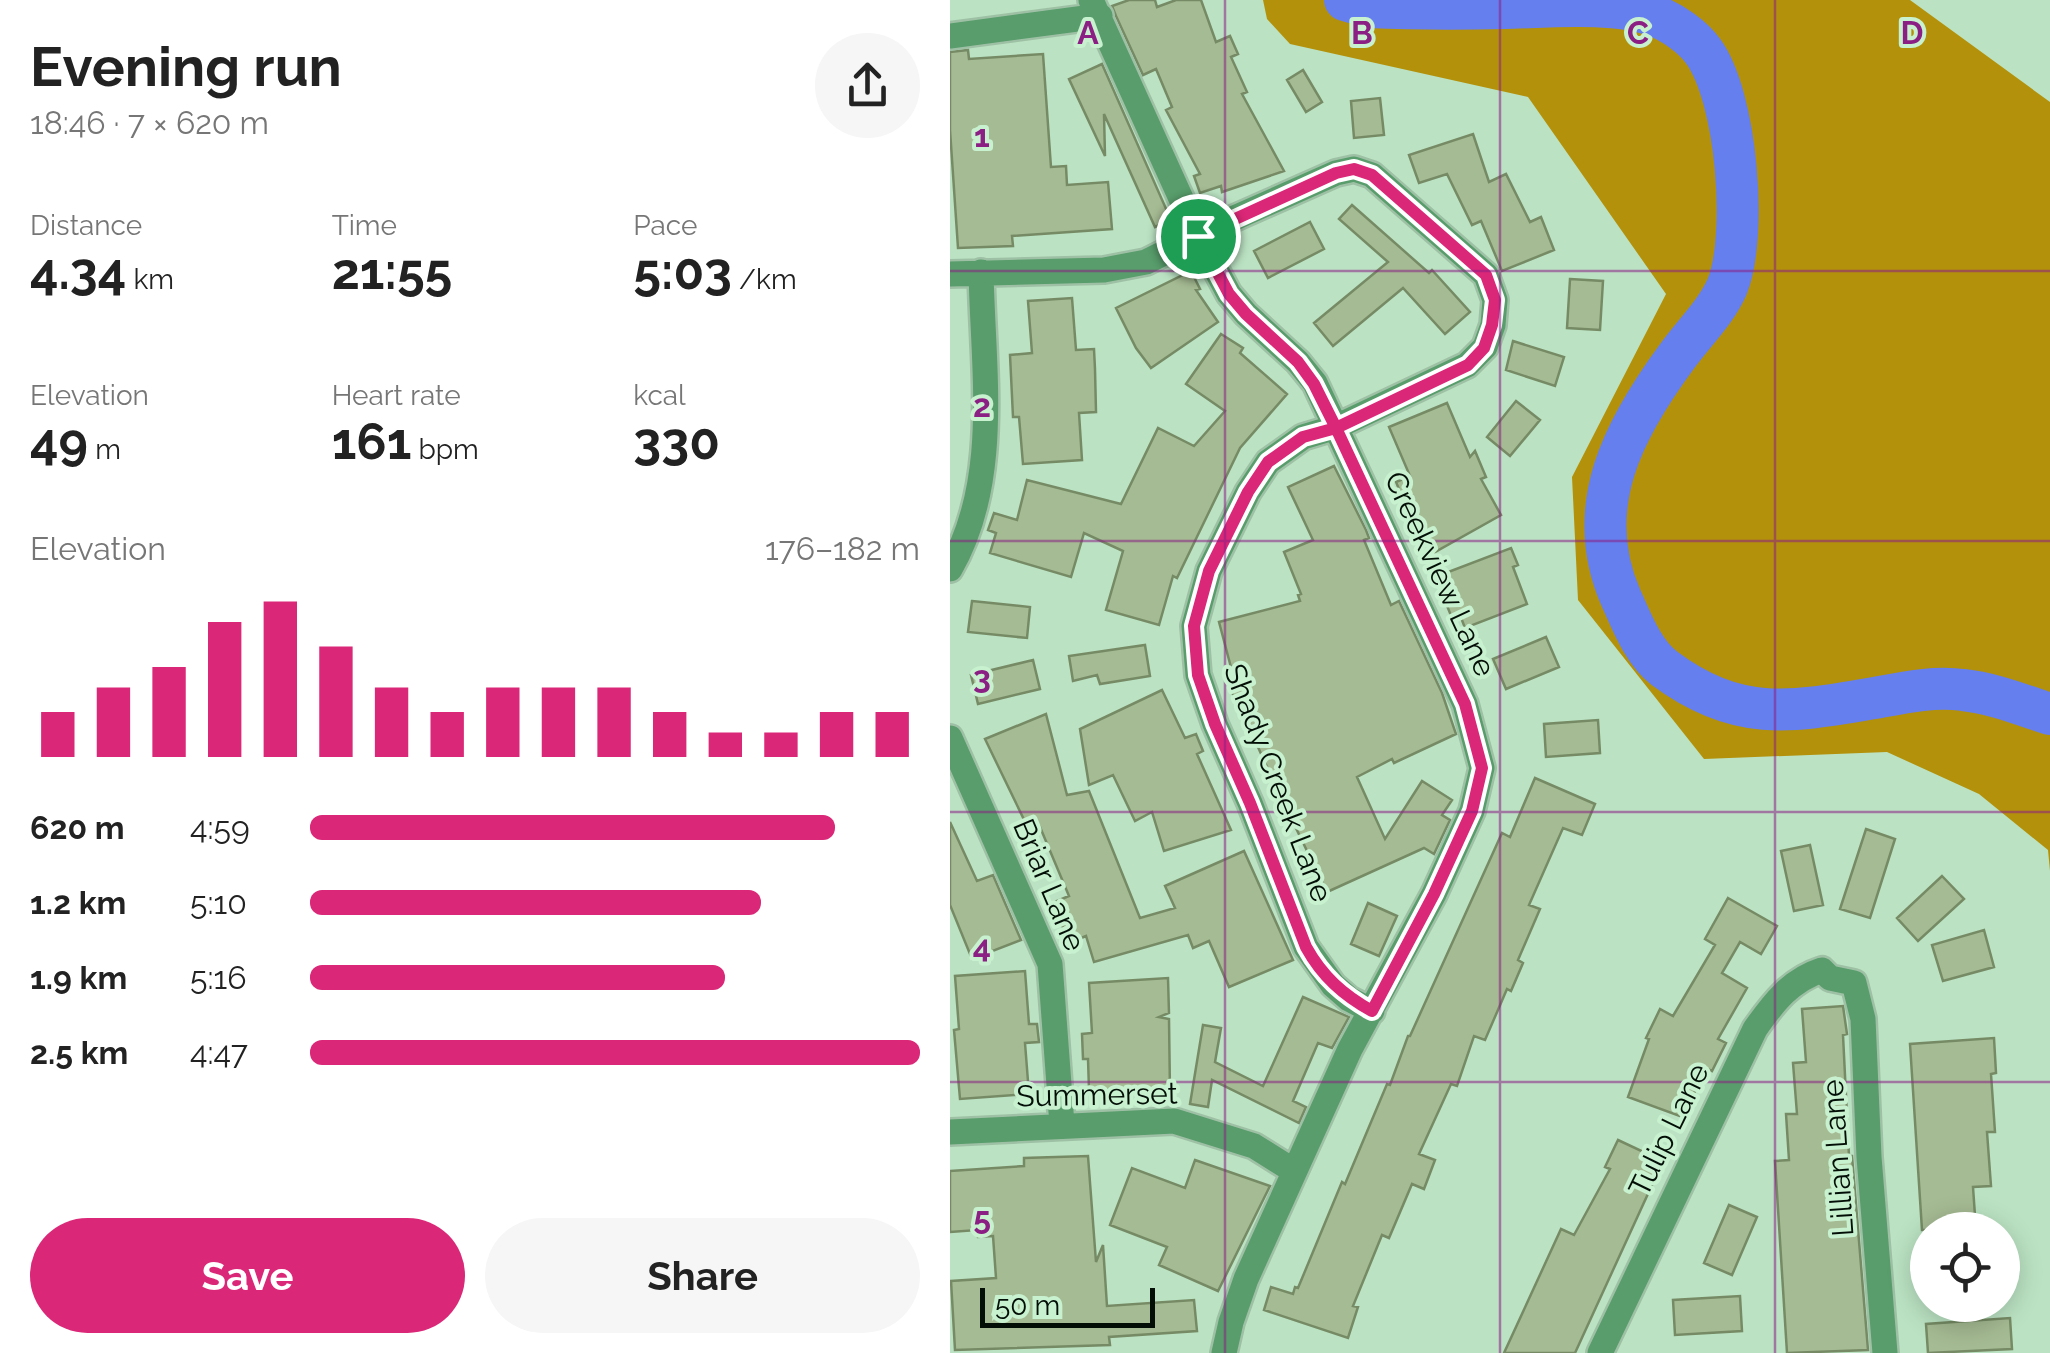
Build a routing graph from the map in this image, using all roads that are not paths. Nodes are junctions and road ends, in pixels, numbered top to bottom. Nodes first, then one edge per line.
1 (1096, 8) edge
2 (950, 36) edge
3 (1198, 236) junction
4 (981, 272) junction
5 (950, 274) edge
6 (1336, 428) junction
7 (950, 569) edge
8 (950, 738) edge
9 (1830, 978) joint
10 (1372, 1011) junction
11 (1062, 1125) junction
12 (950, 1132) edge
13 (1294, 1171) junction
14 (1224, 1353) edge
15 (1600, 1353) edge
16 (1885, 1353) edge

1 - 2 street
1 - 3 street, Creekview Lane
3 - 4 street, Shady Creek Lane
3 - 6 street, Creekview Lane
3 - 6 street, Shady Creek Lane
4 - 5 street, Shady Creek Lane
4 - 7 street
6 - 10 street, Creekview Lane
6 - 10 street, Shady Creek Lane
8 - 11 street, Briar Lane
9 - 15 street, Tulip Lane
9 - 16 street, Lillian Lane
10 - 13 street, Creekview Lane
11 - 12 street, Summerset
11 - 13 street, Summerset
13 - 14 street, Creekview Lane

